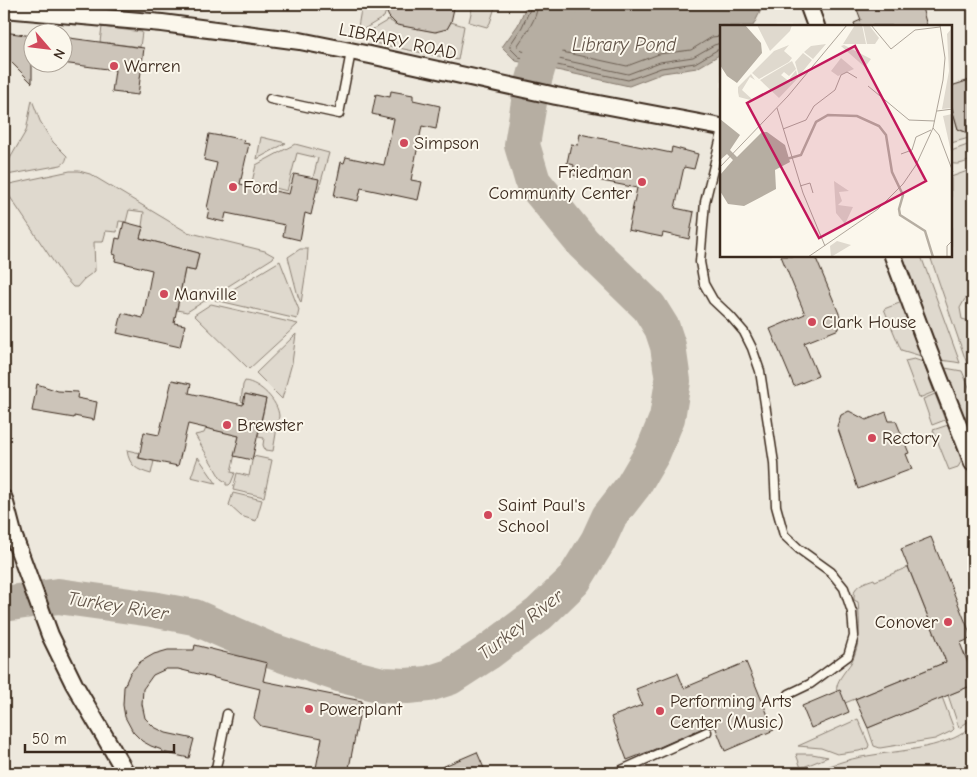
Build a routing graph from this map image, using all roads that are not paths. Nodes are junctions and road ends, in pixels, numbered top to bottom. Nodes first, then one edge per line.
1 (808, 4) edge
2 (4, 9) edge
3 (816, 25) edge
4 (351, 52) junction
5 (270, 99) dead end
6 (720, 127) edge
7 (720, 141) edge
8 (894, 258) edge
9 (973, 463) edge
10 (4, 500) edge
11 (790, 694) dead end
12 (227, 714) dead end
13 (707, 732) dead end
14 (126, 773) edge
15 (214, 773) edge
16 (615, 773) edge

1 - 3 street
2 - 4 street, LIBRARY ROAD
4 - 5 lane
4 - 6 street, LIBRARY ROAD
7 - 11 lane
8 - 9 street
10 - 14 street
12 - 15 lane
13 - 16 lane

